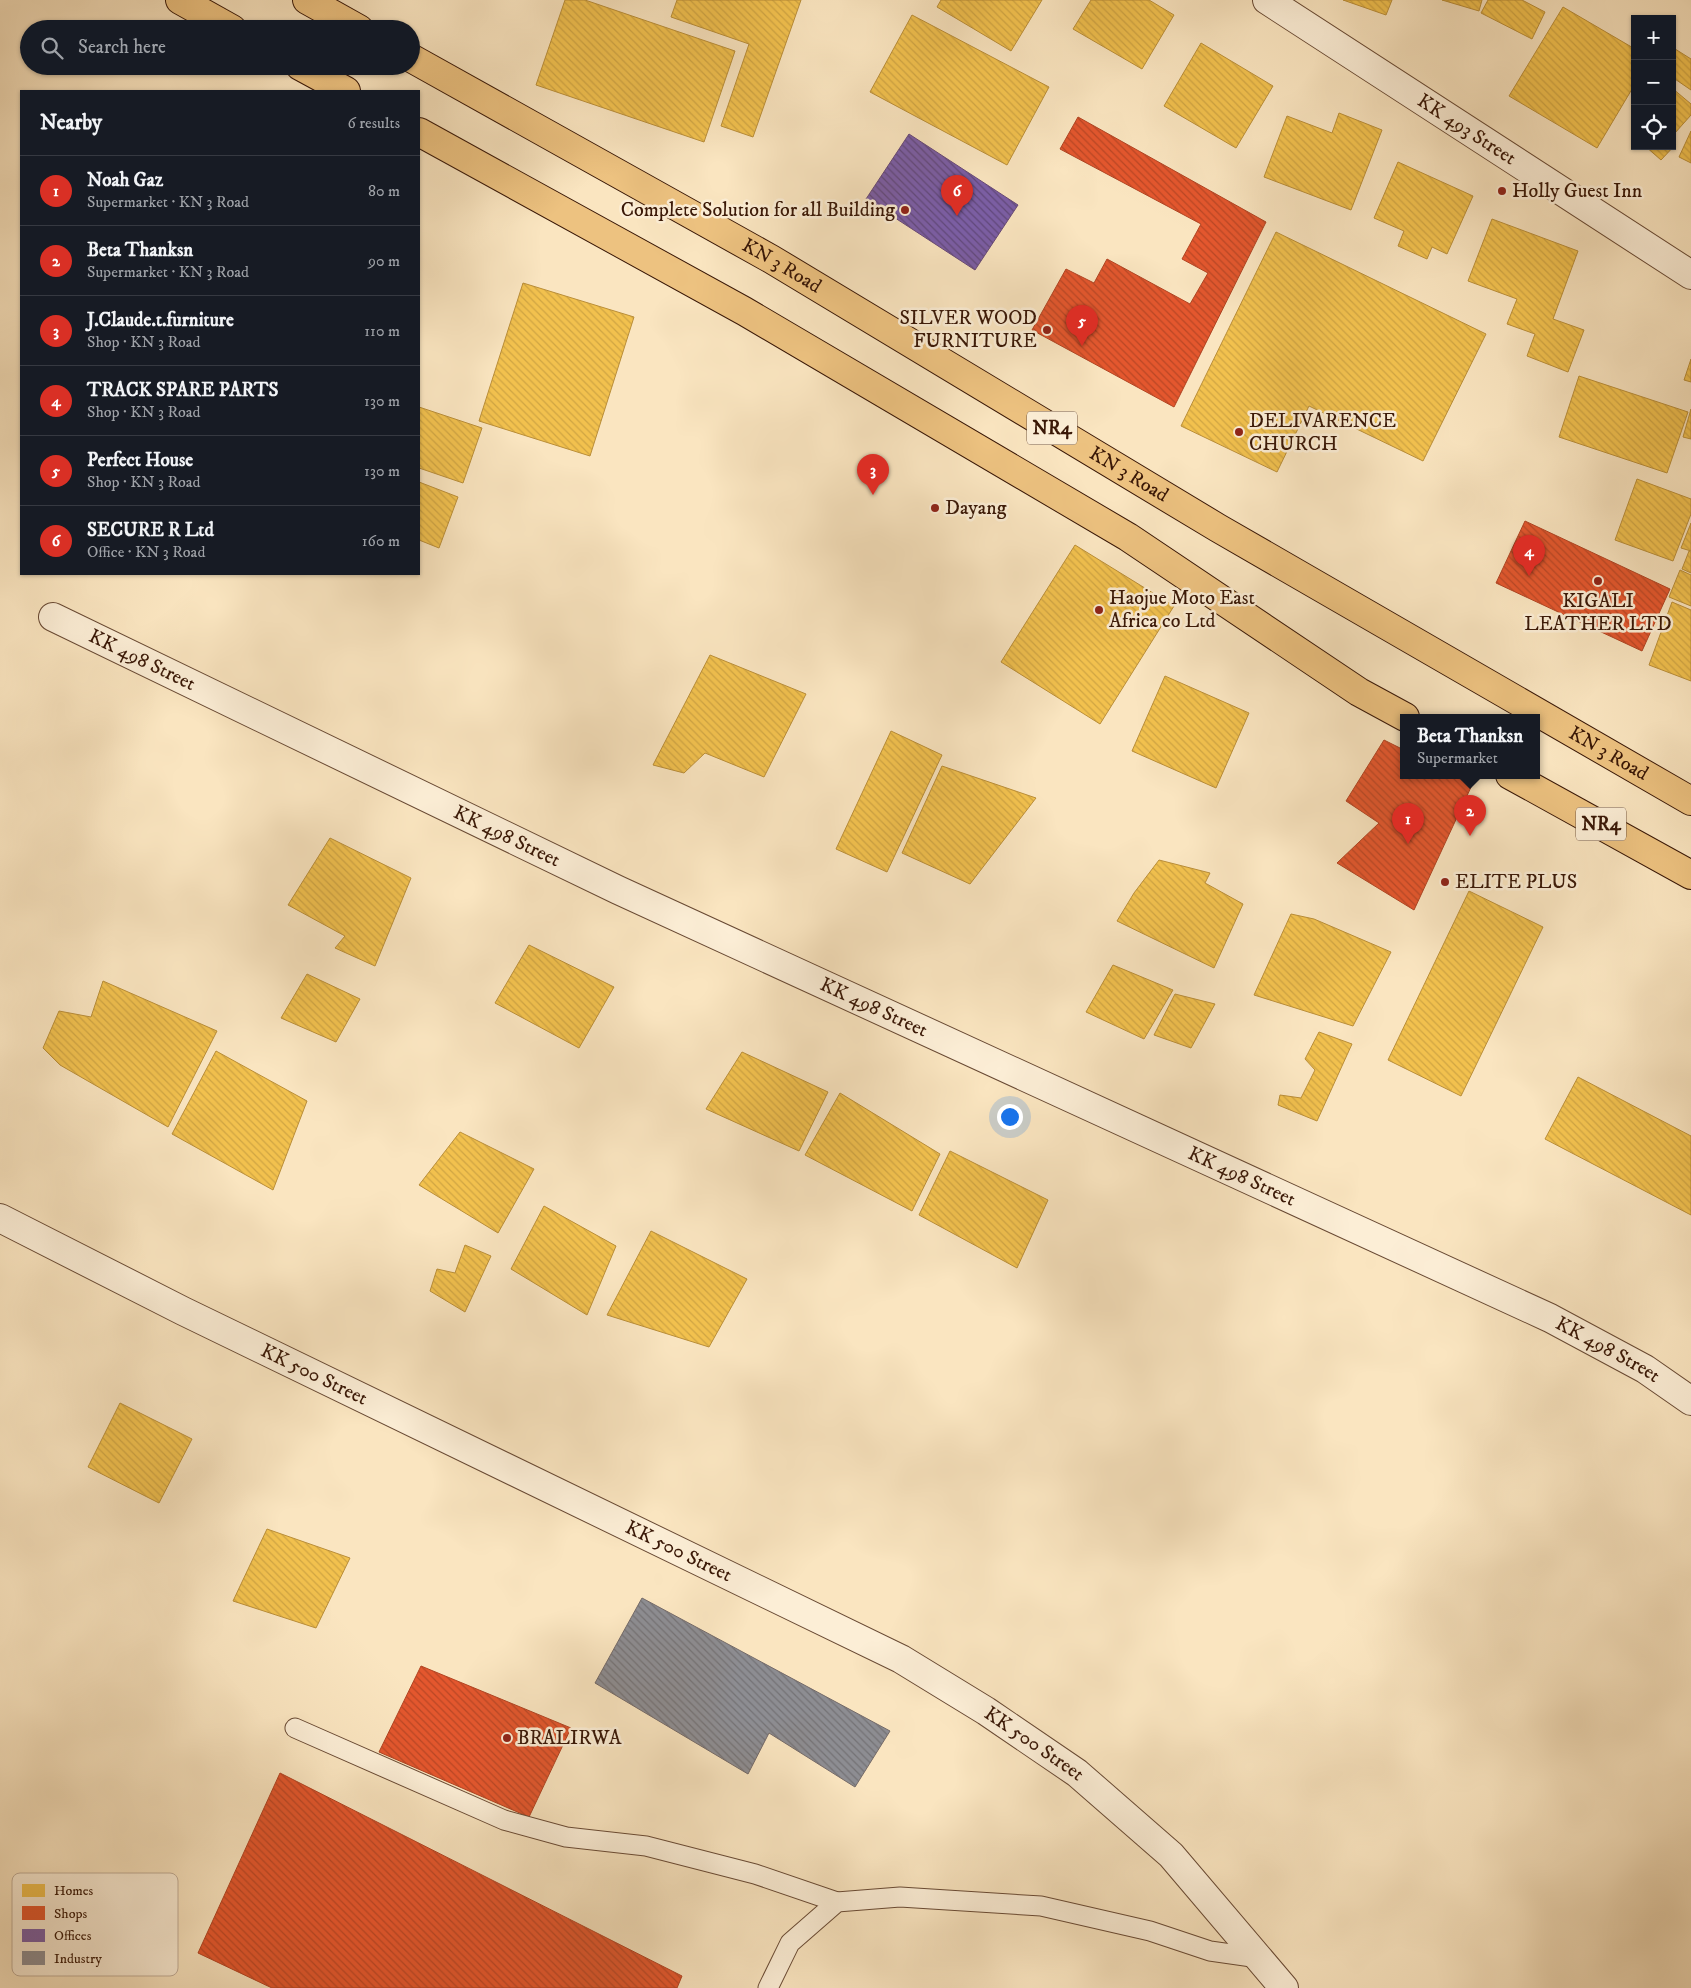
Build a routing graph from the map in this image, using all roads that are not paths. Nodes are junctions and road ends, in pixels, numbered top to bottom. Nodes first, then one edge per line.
1 (180, 0) edge
2 (307, 0) edge
3 (1268, 0) edge
4 (216, 20) edge
5 (343, 20) edge
6 (420, 63) edge
7 (317, 75) edge
8 (344, 90) edge
9 (420, 133) edge
10 (1691, 275) edge
11 (53, 617) dead end
12 (1400, 715) edge
13 (1517, 779) edge
14 (1691, 801) edge
15 (1691, 875) edge
16 (0, 1218) edge
17 (1691, 1401) edge
18 (295, 1728) dead end
19 (837, 1902) junction
20 (1259, 1958) junction
21 (768, 1988) edge
22 (1284, 1988) edge

1 - 4 highway
2 - 5 highway
3 - 10 street, KK 493 Street
6 - 14 highway, KN 3 Road / NR4
7 - 8 highway
9 - 12 highway, NR4
11 - 17 street, KK 498 Street
13 - 15 highway, NR4
16 - 20 street, KK 500 Street
18 - 19 lane
19 - 20 lane
19 - 21 lane
20 - 22 street, KK 500 Street

